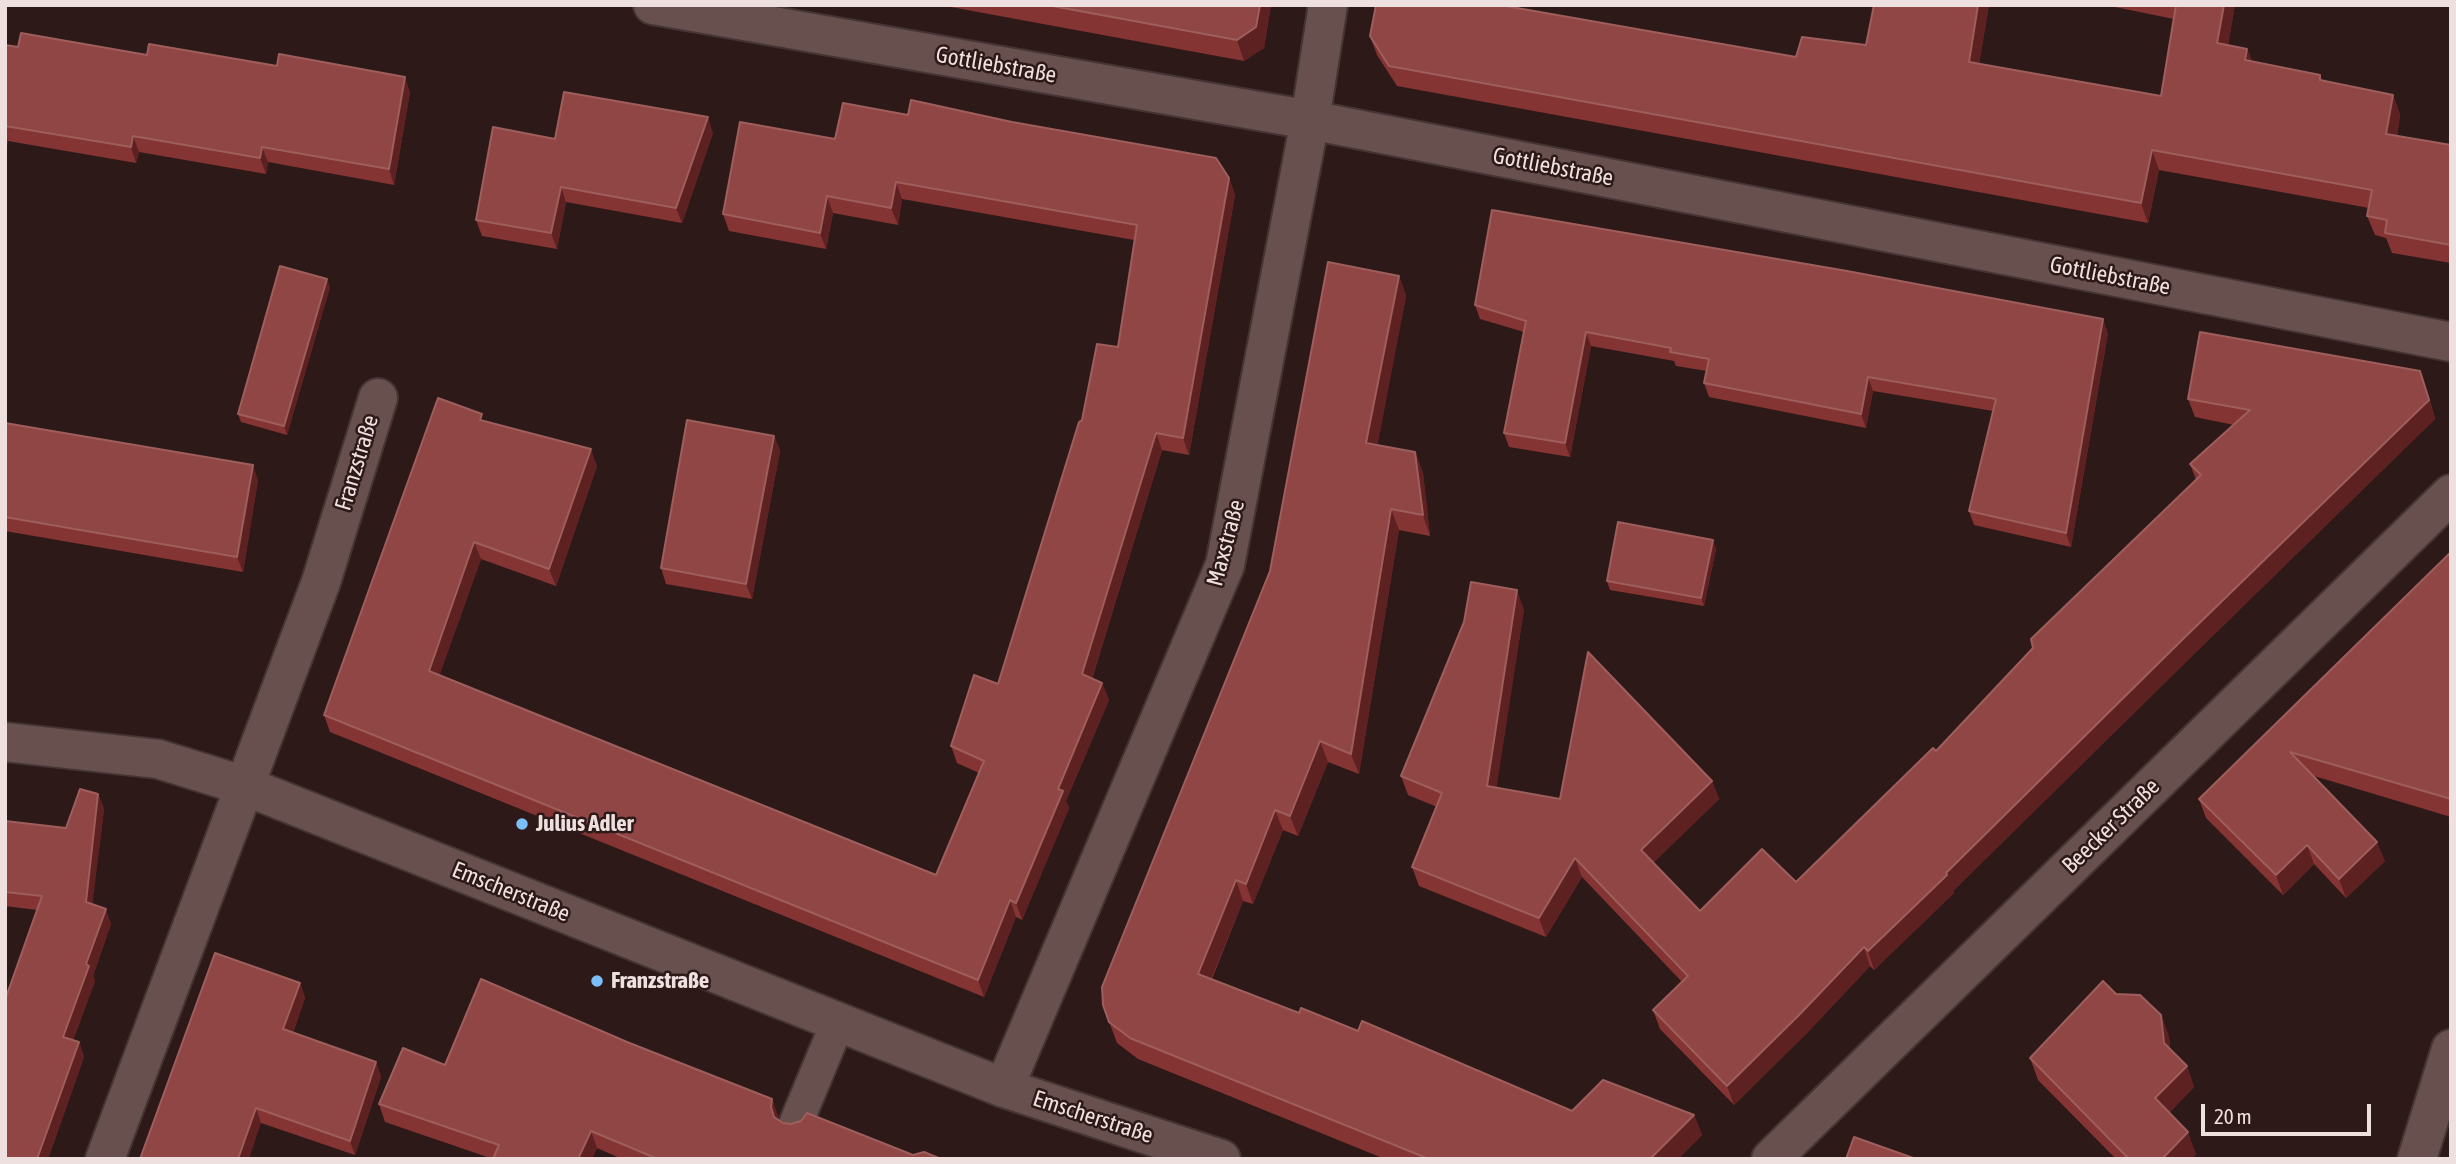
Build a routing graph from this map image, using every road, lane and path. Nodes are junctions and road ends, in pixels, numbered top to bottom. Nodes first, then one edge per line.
1 (653, 5) edge
2 (1328, 5) edge
3 (1310, 120) junction
4 (2451, 342) edge
5 (378, 398) dead end
6 (2451, 494) edge
7 (5, 742) edge
8 (245, 786) junction
9 (838, 1022) junction
10 (2451, 1049) edge
11 (1004, 1088) junction
12 (796, 1123) edge
13 (105, 1159) edge
14 (1147, 1159) edge
15 (1221, 1159) edge
16 (1771, 1159) edge
17 (2417, 1159) edge

1 - 3 street, Gottliebstraße
2 - 3 street, Maxstraße
3 - 4 street, Gottliebstraße
3 - 11 street, Maxstraße
5 - 8 street, Franzstraße
6 - 16 street, Beecker Straße
7 - 8 street, Emscherstraße
8 - 9 street, Emscherstraße
8 - 13 street, Franzstraße
9 - 11 street, Emscherstraße
9 - 12 lane
10 - 17 street
11 - 14 street, Emscherstraße
11 - 15 street, Emscherstraße

